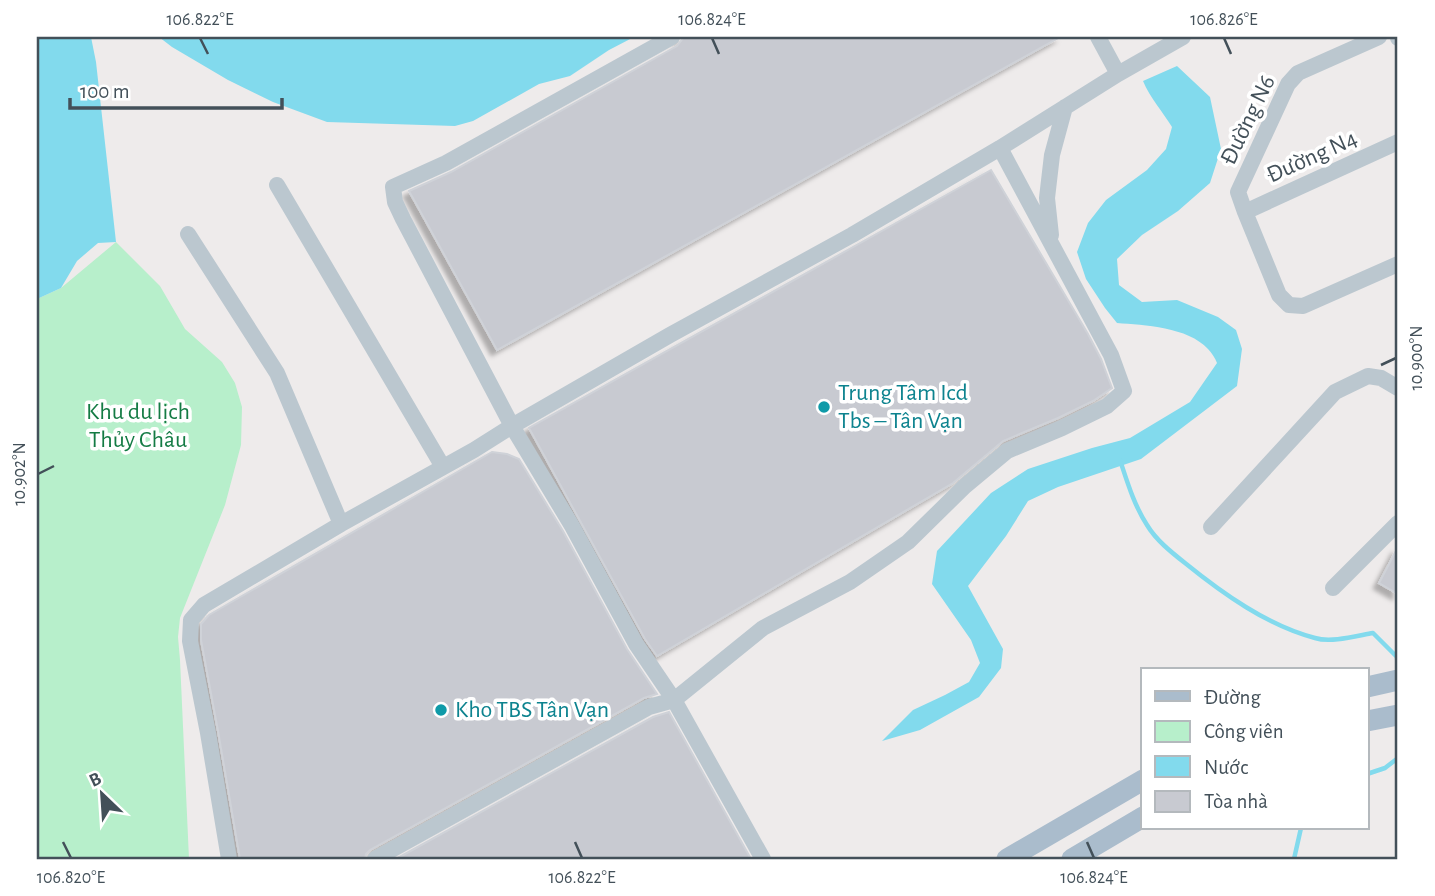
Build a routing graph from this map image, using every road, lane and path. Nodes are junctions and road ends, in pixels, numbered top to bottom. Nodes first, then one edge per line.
1 (672, 37) edge
2 (1098, 37) edge
3 (1183, 37) edge
4 (1379, 37) edge
5 (1118, 74) junction
6 (1065, 107) junction
7 (1398, 142) edge
8 (1000, 148) junction
9 (277, 185) dead end
10 (1245, 212) junction
11 (188, 234) dead end
12 (1052, 244) junction
13 (1398, 264) edge
14 (1398, 388) edge
15 (512, 426) junction
16 (443, 467) junction
17 (1398, 523) edge
18 (341, 524) junction
19 (1211, 527) dead end
20 (1333, 588) dead end
21 (1398, 680) edge
22 (1368, 687) edge
23 (674, 700) junction
24 (1141, 781) edge
25 (1141, 818) edge
26 (229, 859) edge
27 (375, 859) edge
28 (763, 859) edge
29 (1007, 859) edge
30 (1072, 859) edge

1 - 15 street
2 - 5 street
3 - 5 street
4 - 10 street, Đường N6
5 - 6 street
6 - 8 street
6 - 12 street
7 - 10 street, Đường N4
8 - 12 street
8 - 15 street
9 - 16 street
10 - 13 street, Đường N6
11 - 18 street
12 - 23 street
14 - 19 street
15 - 16 street
15 - 23 street
16 - 18 street
17 - 20 street
18 - 26 street
21 - 22 main road
23 - 27 street
23 - 28 street
24 - 29 main road
25 - 30 main road

